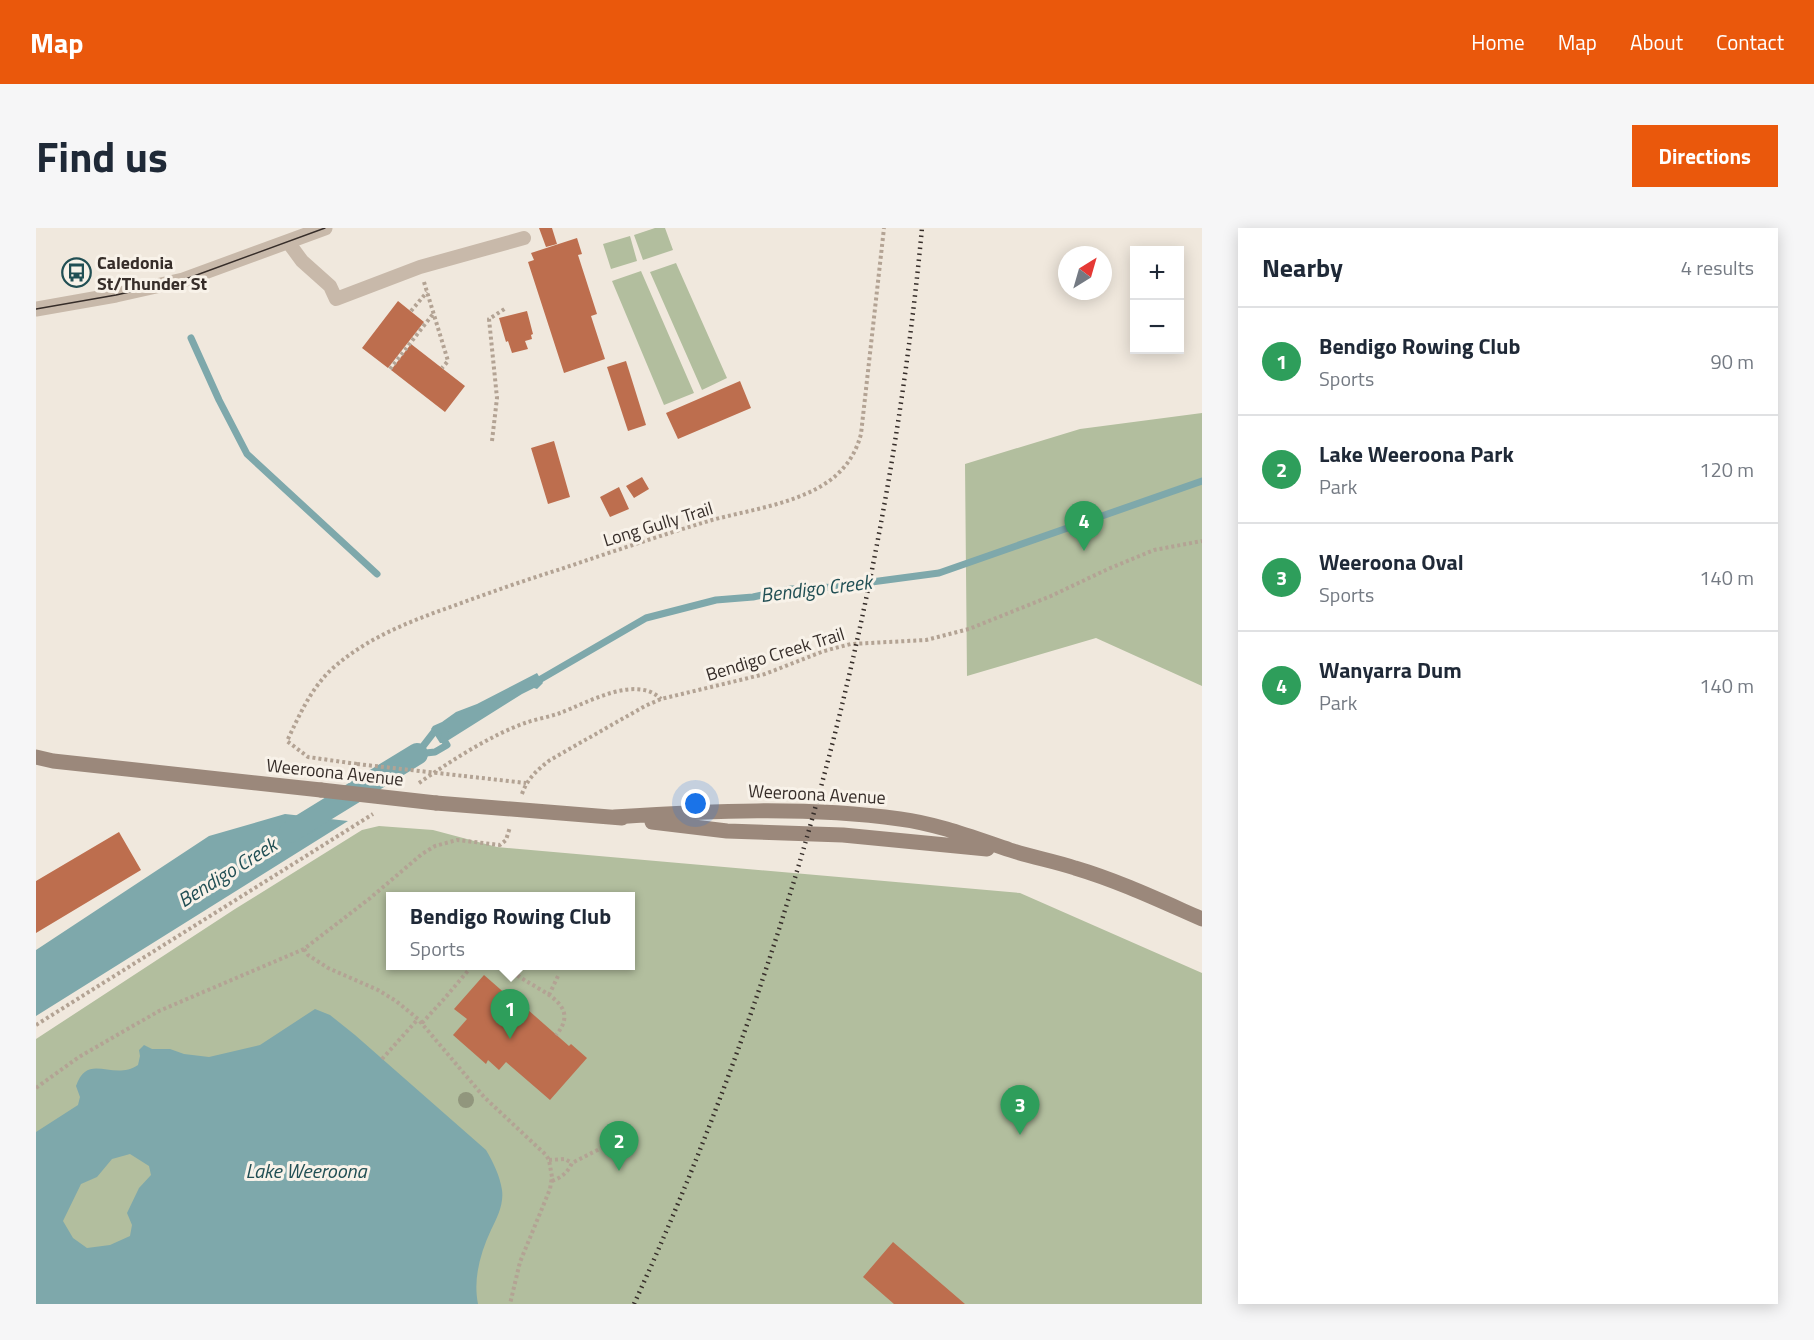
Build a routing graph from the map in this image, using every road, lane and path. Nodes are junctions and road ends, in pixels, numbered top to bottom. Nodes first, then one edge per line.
1 (325, 228) edge
2 (884, 228) edge
3 (524, 238) dead end
4 (288, 242) junction
5 (420, 267) junction
6 (427, 291) junction
7 (506, 308) dead end
8 (36, 309) edge
9 (411, 311) dead end
10 (434, 314) junction
11 (442, 368) dead end
12 (390, 369) dead end
13 (492, 441) dead end
14 (1202, 541) edge
15 (661, 699) junction
16 (36, 757) edge
17 (53, 761) junction
18 (36, 763) edge
19 (357, 764) joint
20 (411, 788) dead end
21 (517, 810) junction
22 (375, 812) dead end
23 (614, 817) junction
24 (1013, 851) junction
25 (1202, 919) edge
26 (304, 949) junction
27 (468, 970) edge
28 (508, 970) edge
29 (558, 976) dead end
30 (549, 995) junction
31 (418, 1019) junction
32 (422, 1023) junction
33 (36, 1025) edge
34 (556, 1035) dead end
35 (382, 1059) dead end
36 (36, 1088) edge
37 (619, 1139) dead end
38 (549, 1160) junction
39 (572, 1163) junction
40 (552, 1181) junction
41 (510, 1304) edge

1 - 4 street
2 - 19 path, Long Gully Trail
3 - 5 lane
4 - 5 lane
4 - 8 street
5 - 6 path
6 - 9 path
6 - 10 path
7 - 13 path
10 - 11 path
10 - 12 path
14 - 15 path, Bendigo Creek Trail
15 - 19 path, Bendigo Creek Trail, bridge
15 - 20 path
16 - 17 main road, Weeroona Avenue
17 - 18 main road, Weeroona Avenue
17 - 21 main road, Weeroona Avenue, bridge
21 - 23 main road, Weeroona Avenue
21 - 26 path
22 - 33 path
23 - 24 main road, Weeroona Avenue
23 - 24 main road, Weeroona Avenue
24 - 25 main road, Weeroona Avenue
26 - 31 path
26 - 36 path
27 - 32 path
28 - 30 path
29 - 30 path
30 - 34 path
31 - 32 path
31 - 35 path
32 - 38 path
37 - 39 path
38 - 39 path
38 - 40 path
39 - 40 path
40 - 41 path

